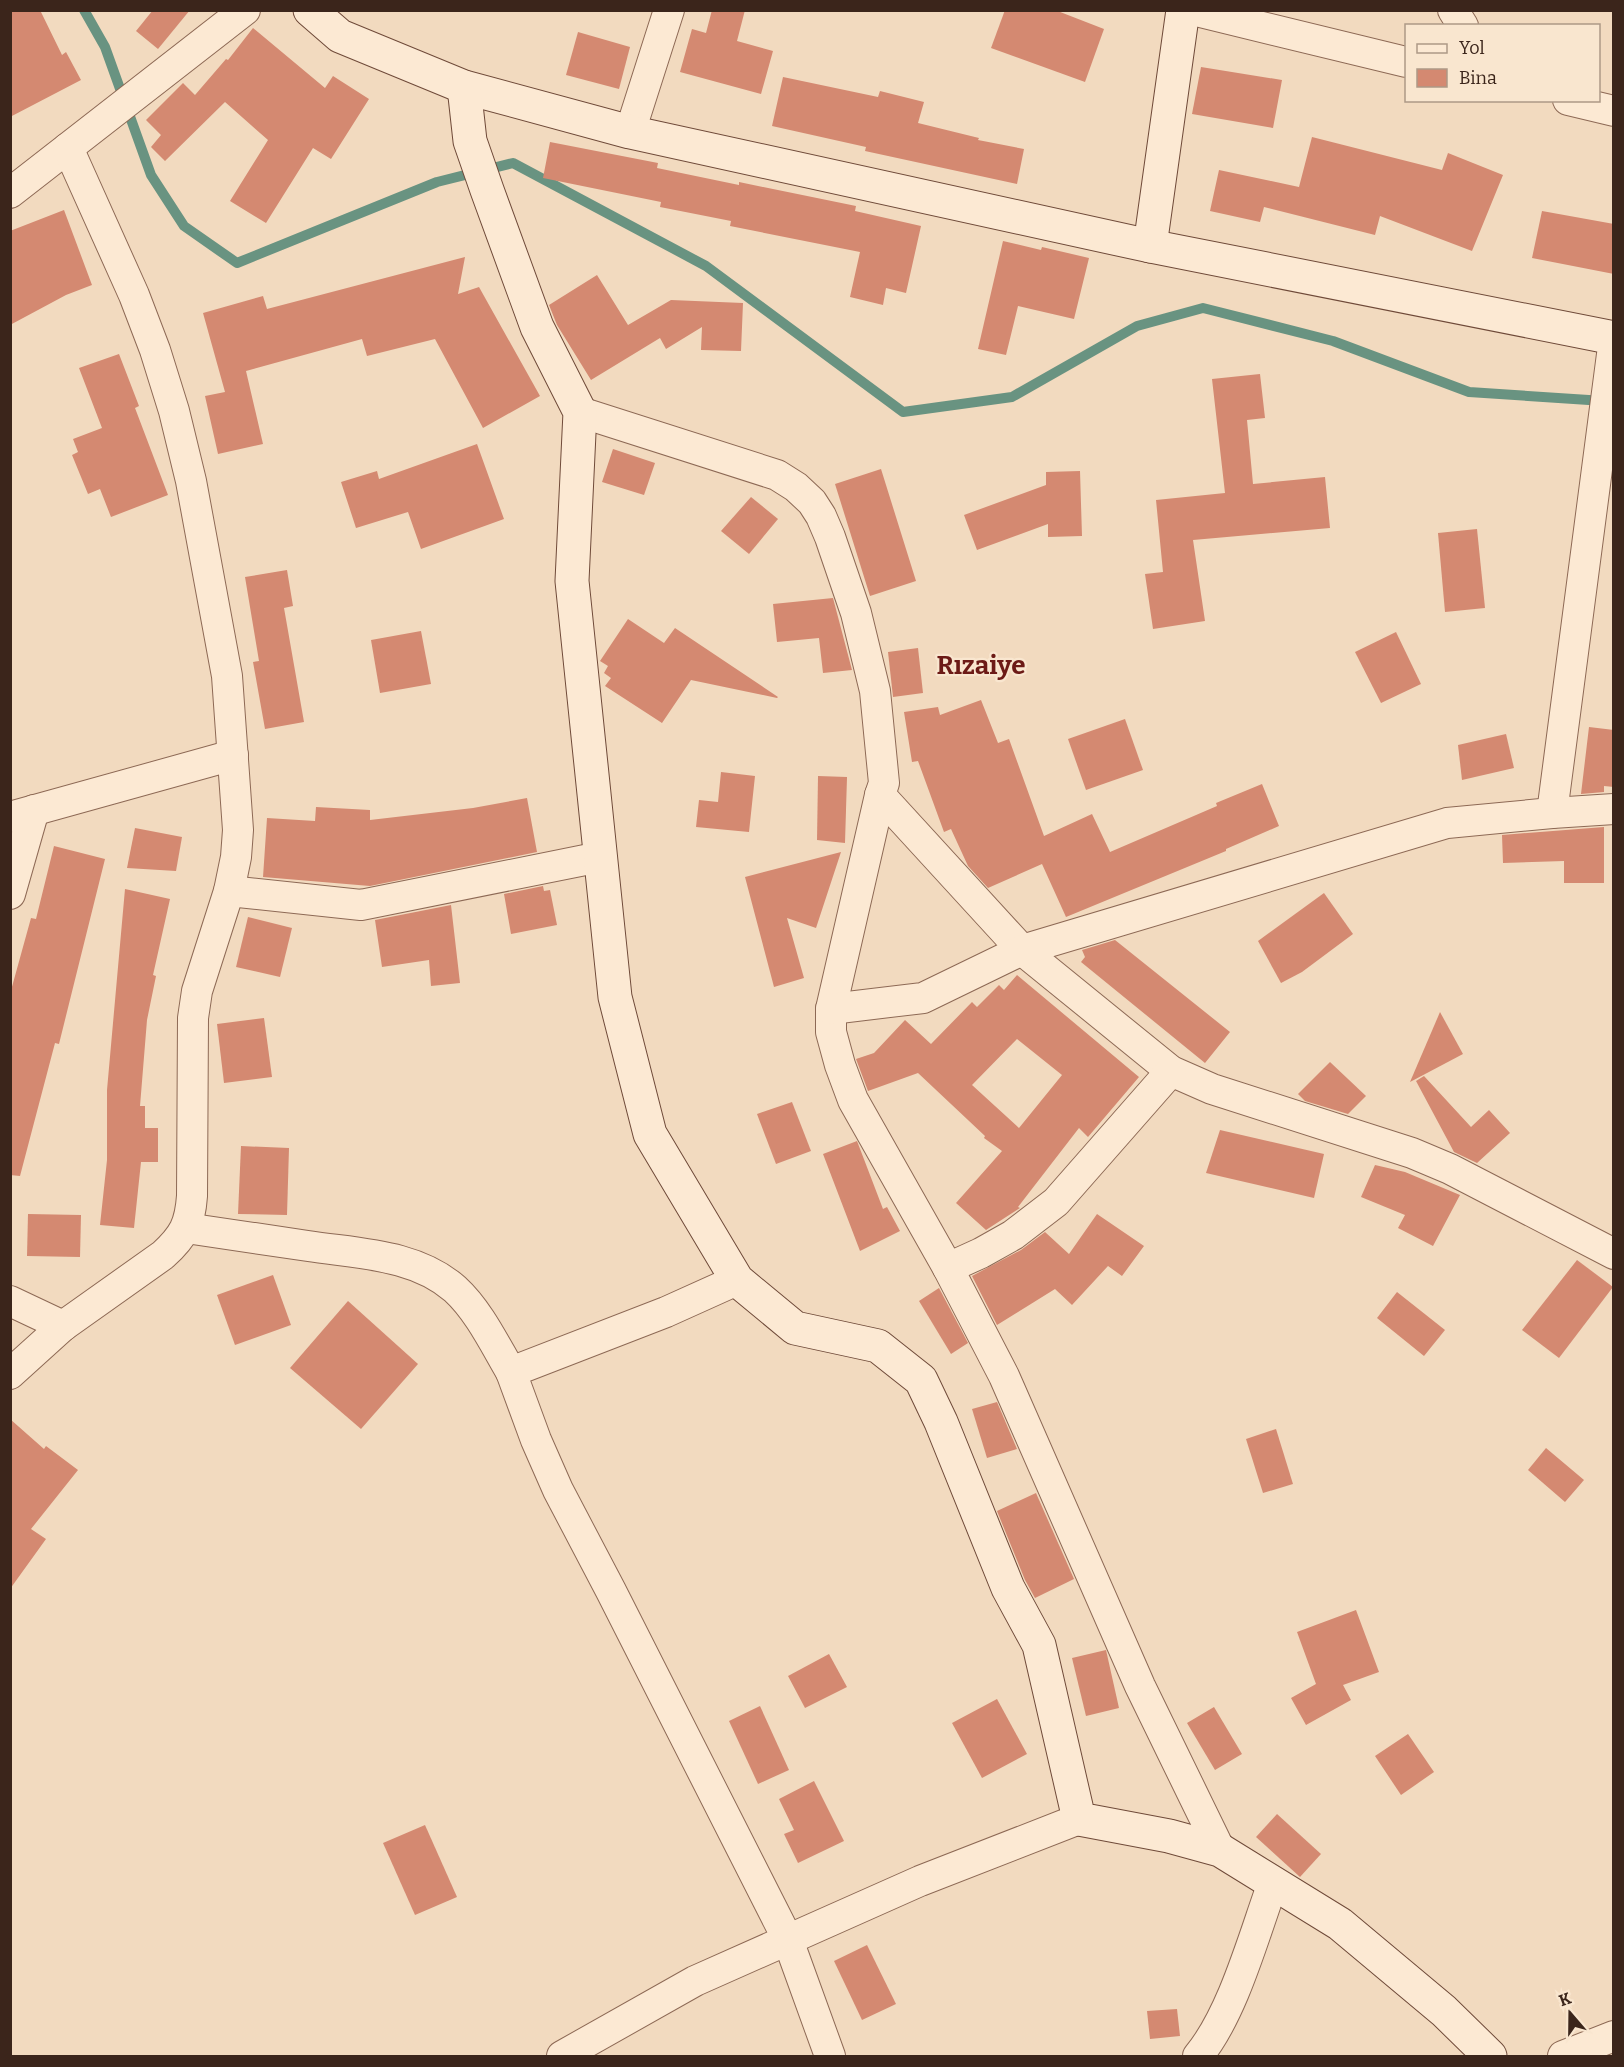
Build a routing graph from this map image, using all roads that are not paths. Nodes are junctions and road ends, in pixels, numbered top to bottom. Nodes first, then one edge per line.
1 (244, 10) edge
2 (310, 10) edge
3 (669, 10) edge
4 (1183, 10) edge
5 (1192, 10) edge
6 (1453, 10) edge
7 (1461, 24) edge
8 (1405, 63) edge
9 (464, 87) junction
10 (1576, 102) edge
11 (1614, 111) edge
12 (630, 132) junction
13 (68, 148) junction
14 (10, 193) edge
15 (1150, 246) junction
16 (1614, 339) edge
17 (580, 412) junction
18 (232, 755) junction
19 (880, 795) junction
20 (1614, 809) edge
21 (1552, 813) junction
22 (22, 814) edge
23 (600, 857) junction
24 (229, 891) junction
25 (10, 894) edge
26 (1022, 950) junction
27 (831, 1009) junction
28 (1171, 1071) junction
29 (186, 1228) junction
30 (1614, 1254) edge
31 (948, 1268) junction
32 (736, 1280) junction
33 (10, 1301) edge
34 (63, 1326) junction
35 (512, 1372) junction
36 (10, 1374) edge
37 (1079, 1819) junction
38 (1220, 1850) junction
39 (1273, 1883) junction
40 (788, 1940) junction
41 (1614, 2036) edge
42 (562, 2056) edge
43 (830, 2056) edge
44 (1198, 2056) edge
45 (1491, 2056) edge
46 (1563, 2056) edge

1 - 13 street
2 - 9 street
3 - 12 street
4 - 15 street
5 - 8 street
6 - 7 street
9 - 12 street
9 - 17 street
10 - 11 street
12 - 15 street
13 - 14 street
13 - 18 street
15 - 16 street
16 - 21 street
17 - 19 street
17 - 23 street
18 - 22 street
18 - 24 street
19 - 26 street
19 - 27 street
20 - 21 street
21 - 26 street
22 - 25 street
23 - 24 street
23 - 32 street
24 - 29 street
26 - 27 street
26 - 28 street
27 - 31 street
28 - 30 street
28 - 31 street
29 - 34 street
29 - 35 street
31 - 38 street
32 - 35 street
32 - 37 street
33 - 34 street
34 - 36 street
35 - 40 street
37 - 38 street
37 - 40 street
38 - 39 street
39 - 44 street
39 - 45 street
40 - 42 street
40 - 43 street
41 - 46 street

